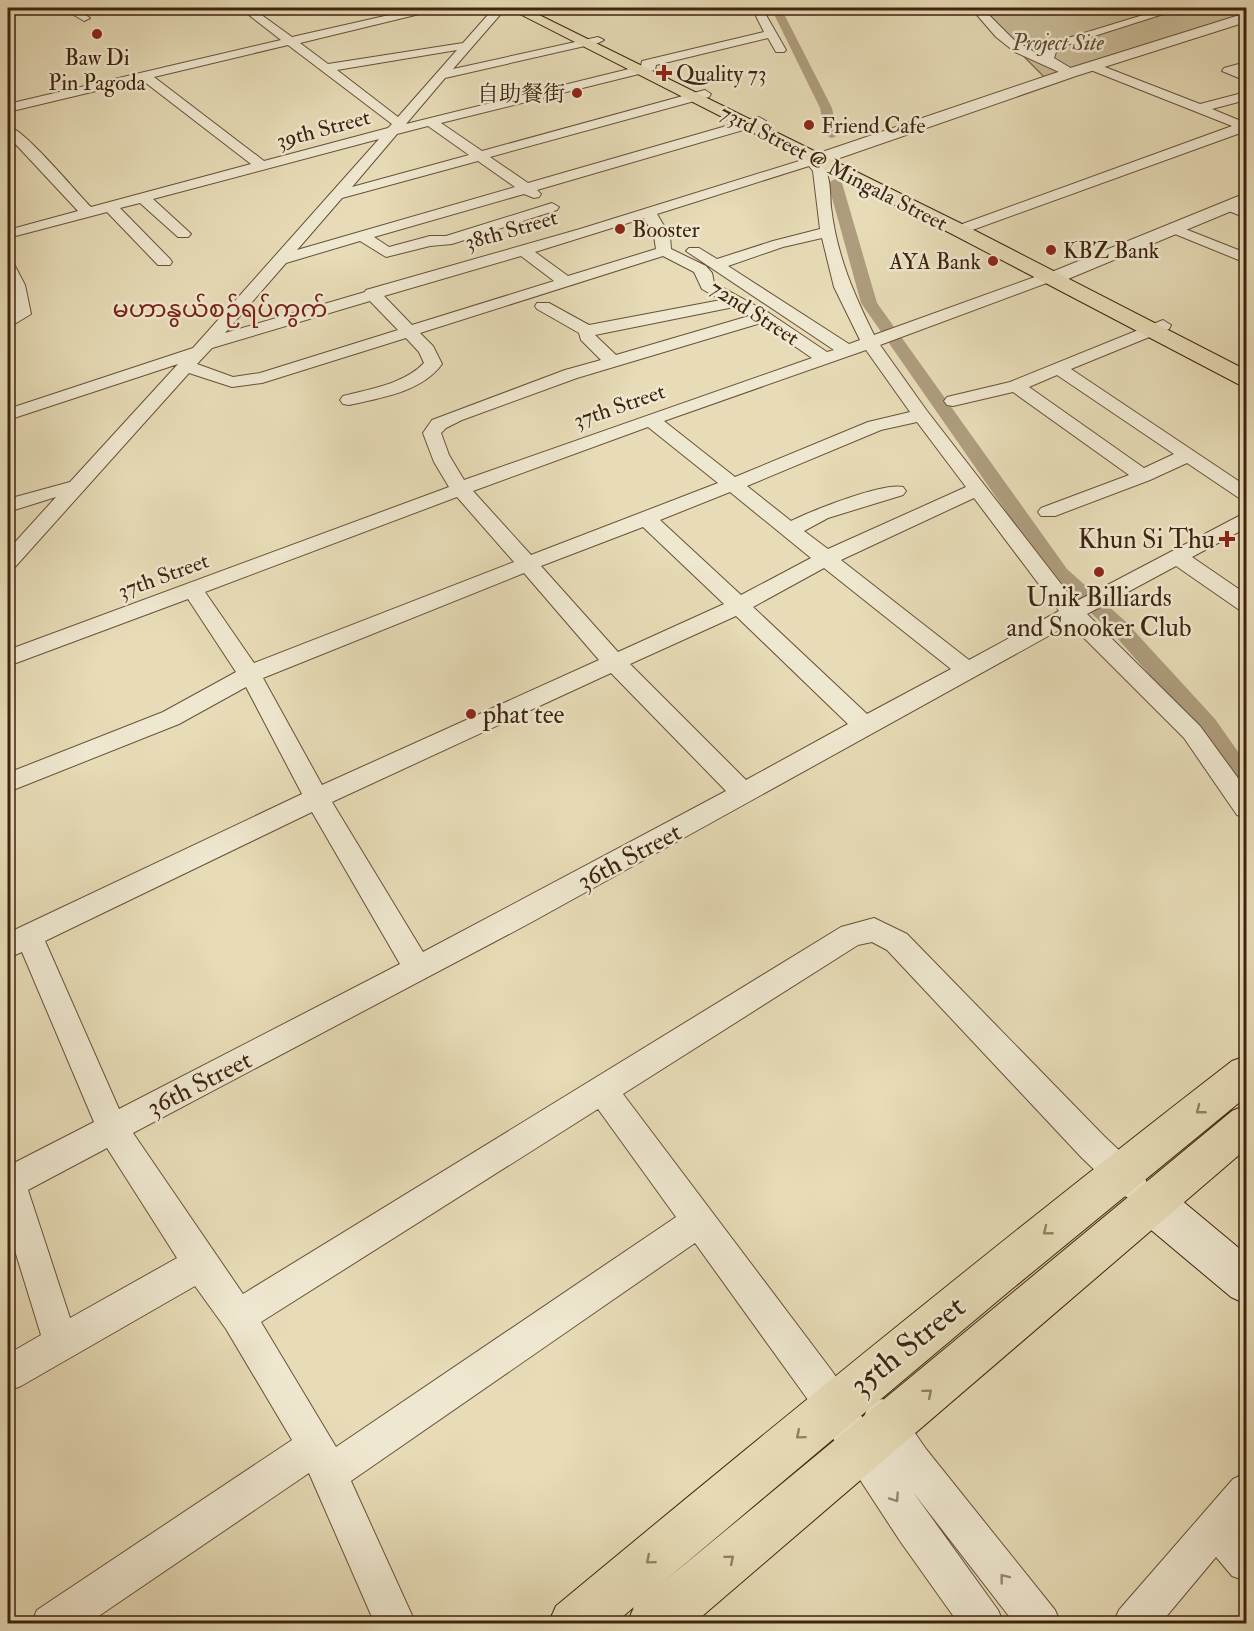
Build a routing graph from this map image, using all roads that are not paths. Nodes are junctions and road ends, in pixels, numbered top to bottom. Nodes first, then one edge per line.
1 (68, 8) edge
2 (246, 8) edge
3 (432, 8) edge
4 (500, 8) edge
5 (757, 8) edge
6 (977, 8) edge
7 (1176, 8) edge
8 (529, 10) edge
9 (84, 18) dead end
10 (1245, 18) edge
11 (770, 34) junction
12 (291, 42) junction
13 (593, 42) junction
14 (465, 47) junction
15 (780, 50) dead end
16 (640, 61) junction
17 (1052, 63) junction
18 (1092, 66) junction
19 (1246, 66) edge
20 (327, 68) junction
21 (1070, 73) junction
22 (145, 76) junction
23 (440, 76) junction
24 (1246, 77) edge
25 (167, 87) junction
26 (140, 93) dead end
27 (701, 95) junction
28 (1246, 96) edge
29 (8, 108) edge
30 (1201, 108) junction
31 (431, 122) junction
32 (753, 122) junction
33 (1245, 126) edge
34 (396, 128) junction
35 (8, 130) edge
36 (14, 143) edge
37 (480, 157) junction
38 (819, 159) junction
39 (262, 166) junction
40 (526, 188) junction
41 (338, 195) junction
42 (144, 199) junction
43 (1241, 206) edge
44 (111, 207) junction
45 (648, 212) junction
46 (89, 214) junction
47 (560, 214) junction
48 (964, 228) junction
49 (1175, 229) junction
50 (585, 232) junction
51 (828, 232) junction
52 (8, 234) edge
53 (183, 234) dead end
54 (363, 236) junction
55 (663, 244) junction
56 (523, 250) junction
57 (1246, 258) edge
58 (282, 259) junction
59 (164, 262) dead end
60 (716, 265) junction
61 (8, 268) edge
62 (1055, 276) junction
63 (566, 282) junction
64 (372, 293) junction
65 (737, 302) junction
66 (543, 306) dead end
67 (764, 317) junction
68 (8, 323) edge
69 (1158, 328) junction
70 (410, 331) junction
71 (587, 331) junction
72 (874, 341) junction
73 (847, 351) junction
74 (197, 354) junction
75 (825, 359) junction
76 (612, 361) junction
77 (1246, 368) edge
78 (1059, 369) junction
79 (1246, 379) edge
80 (1016, 386) junction
81 (349, 400) dead end
82 (953, 401) dead end
83 (8, 415) edge
84 (921, 415) junction
85 (651, 420) junction
86 (1188, 454) junction
87 (1143, 476) junction
88 (734, 484) junction
89 (74, 487) junction
90 (461, 489) junction
91 (978, 489) junction
92 (896, 491) dead end
93 (1246, 494) edge
94 (8, 506) edge
95 (1048, 512) dead end
96 (645, 517) junction
97 (1246, 520) edge
98 (791, 529) junction
99 (1177, 557) junction
100 (827, 558) junction
101 (8, 562) edge
102 (527, 563) junction
103 (193, 590) junction
104 (1246, 604) edge
105 (738, 606) junction
106 (1080, 610) junction
107 (8, 658) edge
108 (615, 663) junction
109 (968, 671) junction
110 (251, 676) junction
111 (866, 727) junction
112 (8, 783) edge
113 (744, 793) junction
114 (317, 798) junction
115 (1246, 808) edge
116 (18, 941) edge
117 (418, 969) junction
118 (1246, 1074) edge
119 (601, 1089) junction
120 (1246, 1124) edge
121 (112, 1128) junction
122 (1120, 1172) junction
123 (8, 1181) edge
124 (1153, 1204) junction
125 (699, 1221) junction
126 (200, 1264) junction
127 (1246, 1282) edge
128 (238, 1317) junction
129 (61, 1343) junction
130 (8, 1373) edge
131 (845, 1397) junction
132 (875, 1438) junction
133 (323, 1459) junction
134 (1246, 1492) edge
135 (1215, 1528) junction
136 (1246, 1563) edge
137 (51, 1623) edge
138 (396, 1623) edge
139 (574, 1623) edge
140 (653, 1623) edge
141 (984, 1623) edge
142 (1041, 1623) edge
143 (1133, 1623) edge

1 - 9 street
2 - 12 street
3 - 12 street
4 - 14 street
5 - 11 street
6 - 17 street
7 - 17 street
8 - 13 main road, 73rd Street @ Mingala Street
10 - 18 street
11 - 15 street
11 - 16 street, 39th Street
12 - 20 street
12 - 22 street
13 - 16 main road, 73rd Street @ Mingala Street
13 - 23 street
14 - 20 street
14 - 23 street
16 - 27 main road, 73rd Street @ Mingala Street
16 - 31 street, 39th Street
17 - 21 street
18 - 21 street
18 - 30 street
19 - 24 street
20 - 34 street
21 - 38 street
22 - 25 street
22 - 29 street
23 - 34 street
25 - 26 street
25 - 39 street
27 - 32 main road, 73rd Street @ Mingala Street
27 - 37 street
28 - 30 street
30 - 33 street
31 - 34 street, 39th Street
31 - 37 street
32 - 38 main road, 73rd Street @ Mingala Street
32 - 40 street
33 - 48 street
34 - 39 street, 39th Street
34 - 41 street
35 - 36 street
36 - 46 street
37 - 40 street
37 - 41 street
38 - 45 street, 38th Street
38 - 48 main road, 73rd Street @ Mingala Street
38 - 51 street
39 - 42 street, 39th Street
40 - 47 street
40 - 54 street
41 - 58 street
42 - 44 street, 39th Street
42 - 53 street
43 - 49 street, 37th Street
44 - 46 street, 39th Street
44 - 59 street
45 - 50 street, 38th Street
45 - 55 street
46 - 52 street, 39th Street
47 - 50 street
47 - 54 street
48 - 62 main road, 73rd Street @ Mingala Street
49 - 57 street
49 - 62 street, 37th Street
50 - 56 street, 38th Street
51 - 60 street
51 - 72 street
54 - 58 street
55 - 60 street
55 - 63 street
55 - 65 street, 72nd Street
56 - 63 street
56 - 64 street, 38th Street
58 - 74 street
60 - 73 street
61 - 68 street
62 - 69 main road, 73rd Street @ Mingala Street
62 - 72 street, 37th Street
63 - 70 street
64 - 70 street
64 - 74 street, 38th Street
65 - 67 street, 72nd Street
65 - 71 street
66 - 71 street
67 - 75 street, 72nd Street
67 - 76 street
69 - 77 main road, 73rd Street @ Mingala Street
69 - 78 street
69 - 79 main road, 73rd Street @ Mingala Street
70 - 74 street
70 - 81 street
71 - 76 street
72 - 73 street, 37th Street
72 - 84 street
73 - 75 street, 37th Street
74 - 83 street, 38th Street
74 - 89 street
75 - 85 street, 37th Street
76 - 90 street
78 - 80 street
78 - 86 street
80 - 82 street
80 - 87 street
84 - 88 street
84 - 91 street
85 - 88 street
85 - 90 street, 37th Street
86 - 87 street
86 - 93 street
87 - 95 street
88 - 96 street
88 - 98 street
89 - 94 street
89 - 101 street
90 - 102 street
90 - 103 street, 37th Street
91 - 100 street
91 - 106 street
92 - 98 street
96 - 102 street
96 - 105 street
97 - 99 street, 36th Street
98 - 100 street
99 - 104 street
99 - 106 street, 36th Street
100 - 105 street
100 - 109 street
102 - 108 street
102 - 110 street
103 - 107 street, 37th Street
103 - 110 street
105 - 108 street
105 - 111 street
106 - 109 street, 36th Street
106 - 115 street
108 - 113 street
108 - 114 street
109 - 111 street, 36th Street
110 - 112 street
110 - 114 street
111 - 113 street, 36th Street
113 - 117 street, 36th Street
114 - 116 street
114 - 117 street
116 - 121 street
117 - 121 street, 36th Street
118 -> 122 main road, 35th Street
119 - 122 street
119 - 125 street
119 - 128 street
120 - 124 main road, 35th Street
121 - 123 street, 36th Street
121 - 126 street
122 - 124 street
122 -> 131 main road, 35th Street
123 - 129 street
124 - 127 street
132 -> 124 main road, 35th Street
125 - 131 street
125 - 133 street
126 - 128 street
126 - 129 street
128 - 133 street
129 - 130 street
131 - 132 street
131 -> 139 main road, 35th Street
140 -> 132 main road, 35th Street
132 -> 141 street
142 -> 132 street
133 - 137 street
133 - 138 street
134 - 135 street
135 - 136 street
135 - 143 street

